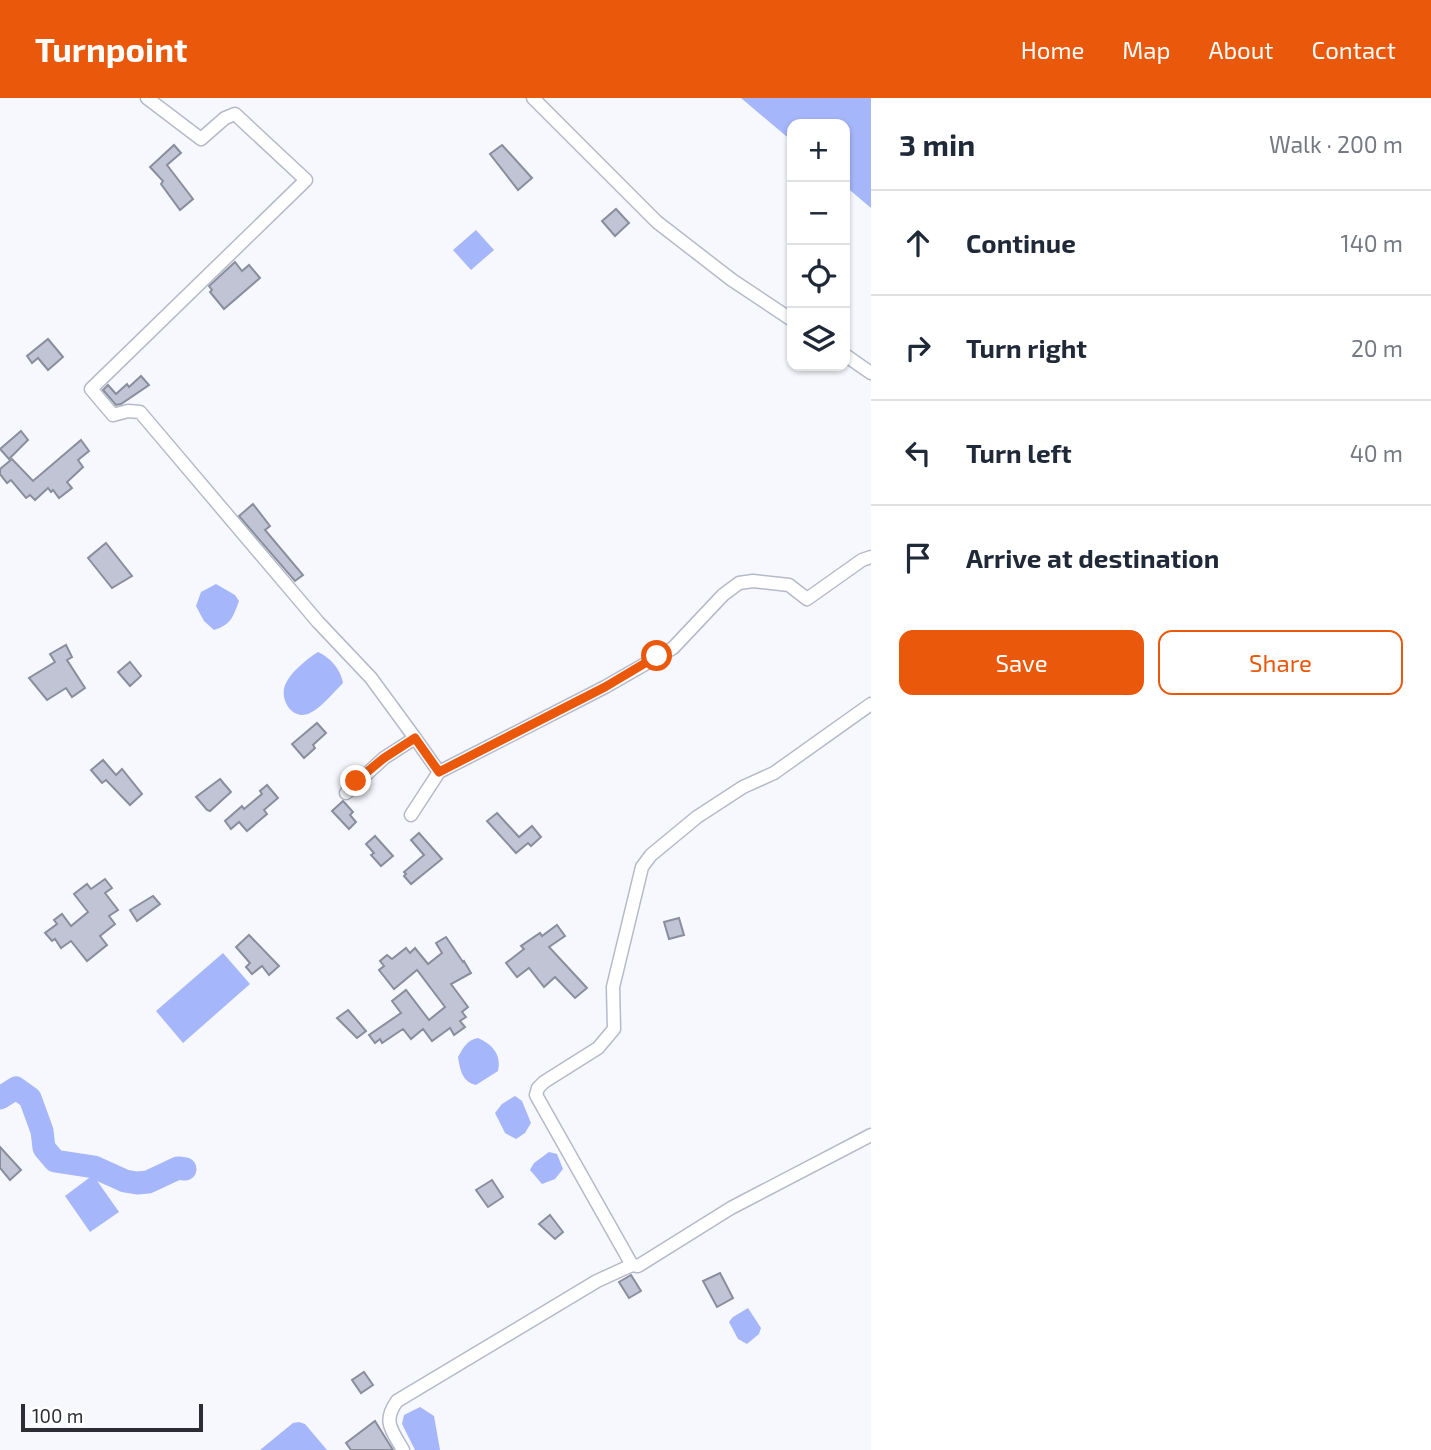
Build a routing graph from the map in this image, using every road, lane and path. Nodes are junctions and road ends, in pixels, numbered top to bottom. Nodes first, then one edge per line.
1 (147, 98) edge
2 (533, 98) edge
3 (787, 317) edge
4 (850, 358) edge
5 (871, 373) edge
6 (871, 557) edge
7 (871, 704) edge
8 (415, 738) junction
9 (439, 772) junction
10 (346, 793) dead end
11 (411, 815) dead end
12 (871, 1135) edge
13 (632, 1265) junction
14 (403, 1450) edge

1 - 8 street
2 - 3 street
4 - 5 street
6 - 9 street
7 - 13 street
8 - 9 street
8 - 10 street
9 - 11 street
12 - 13 street
13 - 14 street

